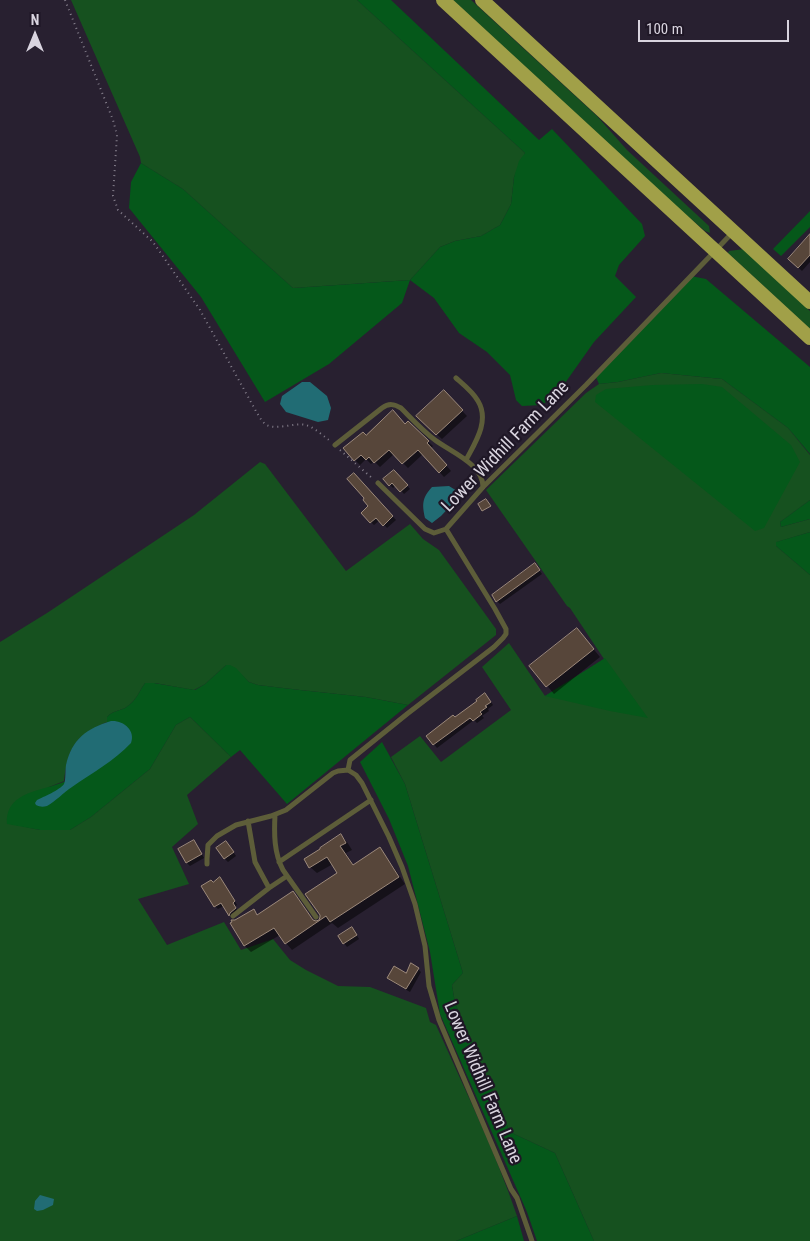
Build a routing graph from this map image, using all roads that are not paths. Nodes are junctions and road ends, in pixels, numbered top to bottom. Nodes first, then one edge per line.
1 (443, 0) edge
2 (482, 0) edge
3 (733, 231) junction
4 (715, 251) junction
5 (810, 302) edge
6 (810, 338) edge
7 (456, 378) dead end
8 (335, 445) road end
9 (466, 460) junction
10 (378, 483) road end
11 (483, 487) junction
12 (446, 529) junction
13 (348, 770) junction
14 (371, 800) junction
15 (275, 815) junction
16 (248, 821) junction
17 (279, 862) junction
18 (208, 864) dead end
19 (287, 876) junction
20 (269, 888) junction
21 (233, 916) dead end
22 (316, 916) dead end
23 (532, 1241) edge

1 - 4 highway
2 - 3 highway
3 - 4 lane, Lower Widhill Farm Lane
3 - 5 highway
4 - 6 highway
4 - 11 lane, Lower Widhill Farm Lane
7 - 9 lane
8 - 9 lane
9 - 11 lane
10 - 12 lane
11 - 12 lane, Lower Widhill Farm Lane
12 - 13 lane, Lower Widhill Farm Lane
13 - 14 lane, Lower Widhill Farm Lane
13 - 15 lane
14 - 17 lane
14 - 23 lane, Lower Widhill Farm Lane
15 - 16 lane
15 - 17 lane
16 - 18 lane
16 - 20 lane
17 - 19 lane
19 - 20 lane
19 - 22 lane
20 - 21 lane

